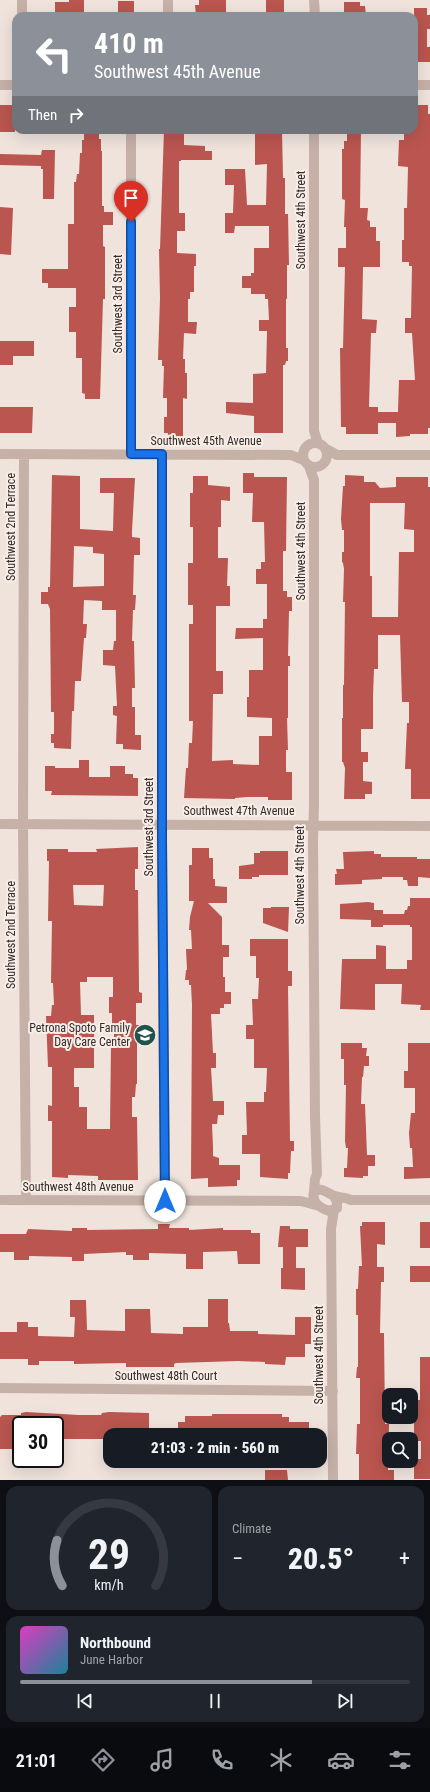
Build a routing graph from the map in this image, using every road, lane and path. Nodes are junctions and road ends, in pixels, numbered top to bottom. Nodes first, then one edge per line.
1 (22, 0) edge
2 (168, 0) edge
3 (314, 0) edge
4 (22, 12) edge
5 (168, 12) edge
6 (314, 12) edge
7 (12, 85) edge
8 (418, 85) edge
9 (430, 85) edge
10 (0, 86) edge
11 (131, 134) edge
12 (314, 134) edge
13 (311, 452) junction
14 (0, 454) edge
15 (24, 454) junction
16 (131, 454) junction
17 (162, 454) junction
18 (337, 455) junction
19 (430, 455) edge
20 (323, 464) junction
21 (314, 480) junction
22 (162, 823) junction
23 (0, 824) edge
24 (23, 824) junction
25 (314, 824) junction
26 (430, 826) edge
27 (317, 1174) junction
28 (313, 1193) junction
29 (331, 1194) junction
30 (0, 1200) edge
31 (26, 1200) junction
32 (351, 1200) junction
33 (430, 1200) edge
34 (165, 1201) junction
35 (300, 1201) junction
36 (329, 1208) junction
37 (0, 1388) edge
38 (333, 1391) junction
39 (333, 1480) edge

1 - 4 street
2 - 5 street
3 - 6 street
7 - 10 street
8 - 9 street
11 - 16 street, Southwest 3rd Street
12 - 13 street, Southwest 4th Street
13 - 17 street, Southwest 45th Avenue
13 - 18 street, Southwest 45th Avenue
13 - 20 street
13 - 20 street
13 - 21 street, Southwest 4th Street
14 - 15 street, Southwest 45th Avenue
15 - 16 street, Southwest 45th Avenue
15 - 24 street, Southwest 2nd Terrace
16 - 17 street, Southwest 45th Avenue
17 - 22 street, Southwest 3rd Street
18 - 19 street, Southwest 45th Avenue
18 - 20 street, Southwest 45th Avenue
20 - 21 street, Southwest 4th Street
21 - 25 street, Southwest 4th Street
22 - 24 street, Southwest 47th Avenue
22 - 25 street, Southwest 47th Avenue
22 - 34 street, Southwest 3rd Street
23 - 24 street, Southwest 47th Avenue
24 - 31 street, Southwest 2nd Terrace
25 - 26 street, Southwest 47th Avenue
25 - 27 street, Southwest 4th Street
27 - 28 street, Southwest 4th Street
27 - 29 street, Southwest 4th Street
28 - 29 street, Southwest 48th Avenue
28 - 35 street, Southwest 48th Avenue
28 - 36 street
29 - 32 street, Southwest 48th Avenue
29 - 36 street
30 - 31 street, Southwest 48th Avenue
31 - 34 street, Southwest 48th Avenue
32 - 33 street, Southwest 48th Avenue
32 - 36 street, Southwest 48th Avenue
34 - 35 street, Southwest 48th Avenue
35 - 36 street, Southwest 48th Avenue
36 - 38 street, Southwest 4th Street
37 - 38 street, Southwest 48th Court
38 - 39 street, Southwest 4th Street

